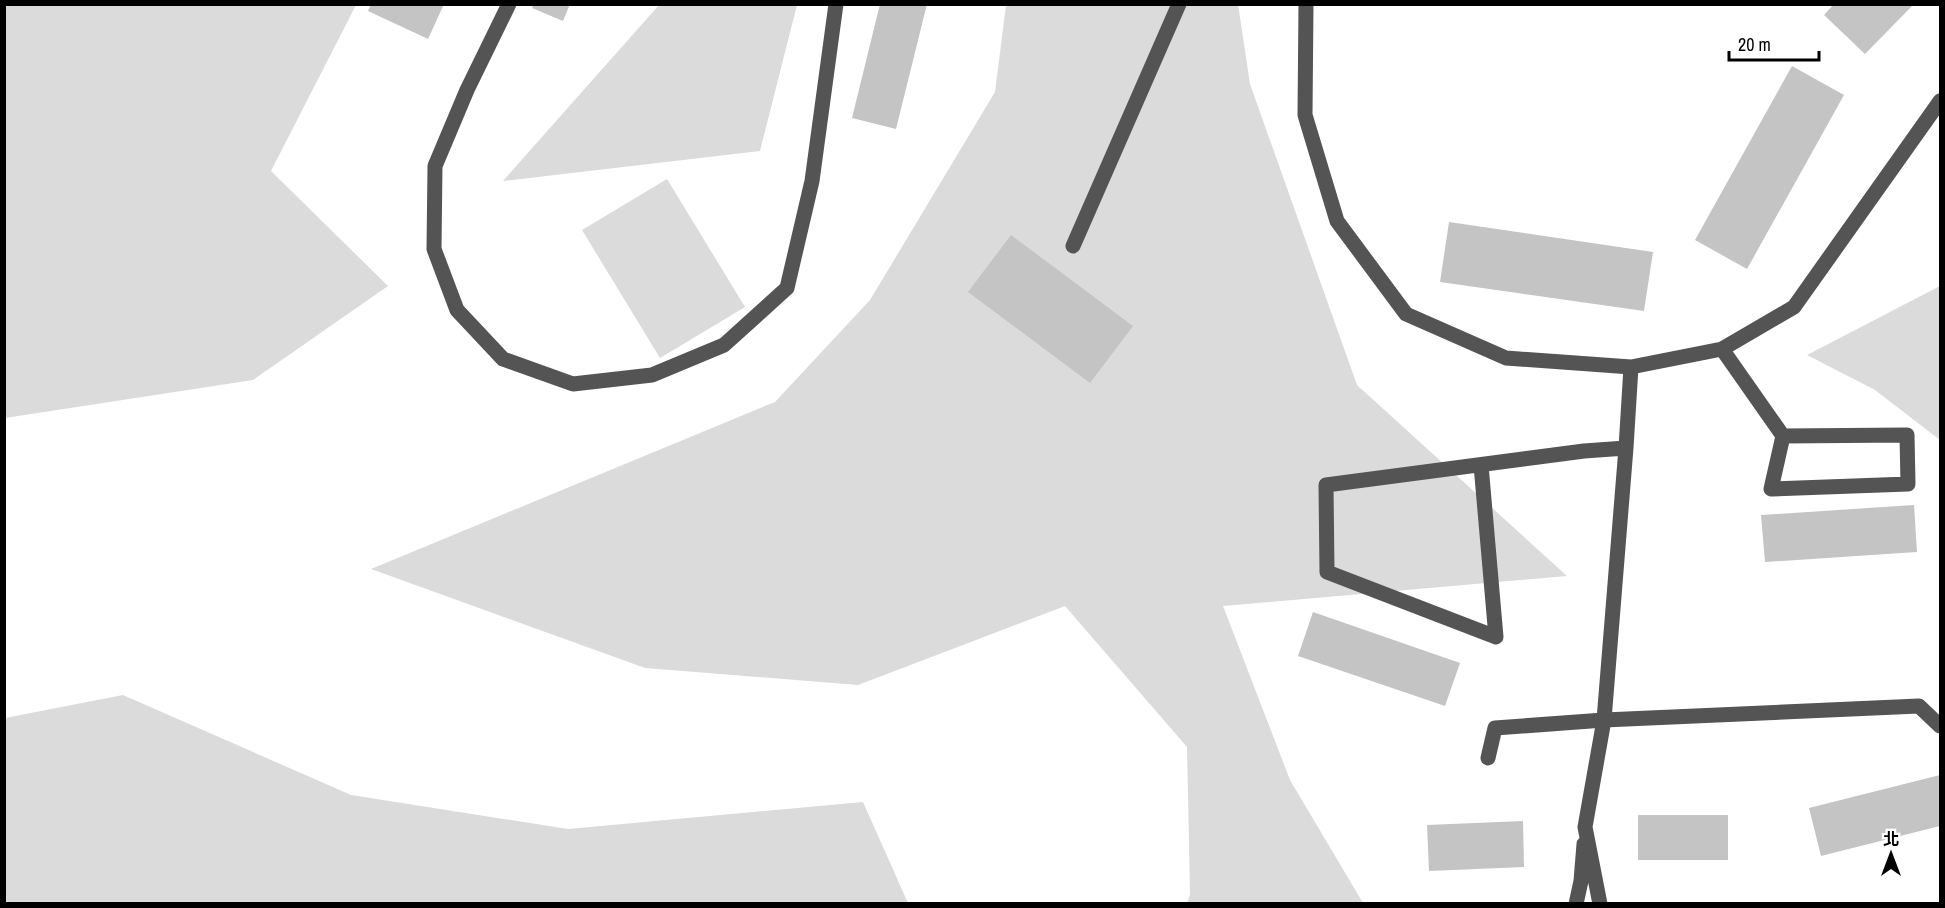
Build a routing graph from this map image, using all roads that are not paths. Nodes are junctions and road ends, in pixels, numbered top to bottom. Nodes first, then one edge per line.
1 (509, 4) edge
2 (836, 4) edge
3 (1179, 4) edge
4 (1306, 4) edge
5 (1941, 101) edge
6 (1073, 246) dead end
7 (1722, 349) junction
8 (1630, 367) junction
9 (1783, 436) junction
10 (1626, 448) junction
11 (1481, 465) junction
12 (1604, 720) junction
13 (1941, 726) edge
14 (1488, 758) dead end
15 (1585, 827) junction
16 (1576, 903) edge
17 (1600, 903) edge

1 - 2 lane
3 - 6 lane
4 - 8 lane
5 - 7 lane
7 - 8 lane
7 - 9 lane
8 - 10 lane
9 - 9 lane
10 - 11 lane
10 - 12 lane
11 - 11 lane
12 - 13 lane
12 - 14 lane
12 - 15 lane
15 - 16 lane
15 - 17 lane

